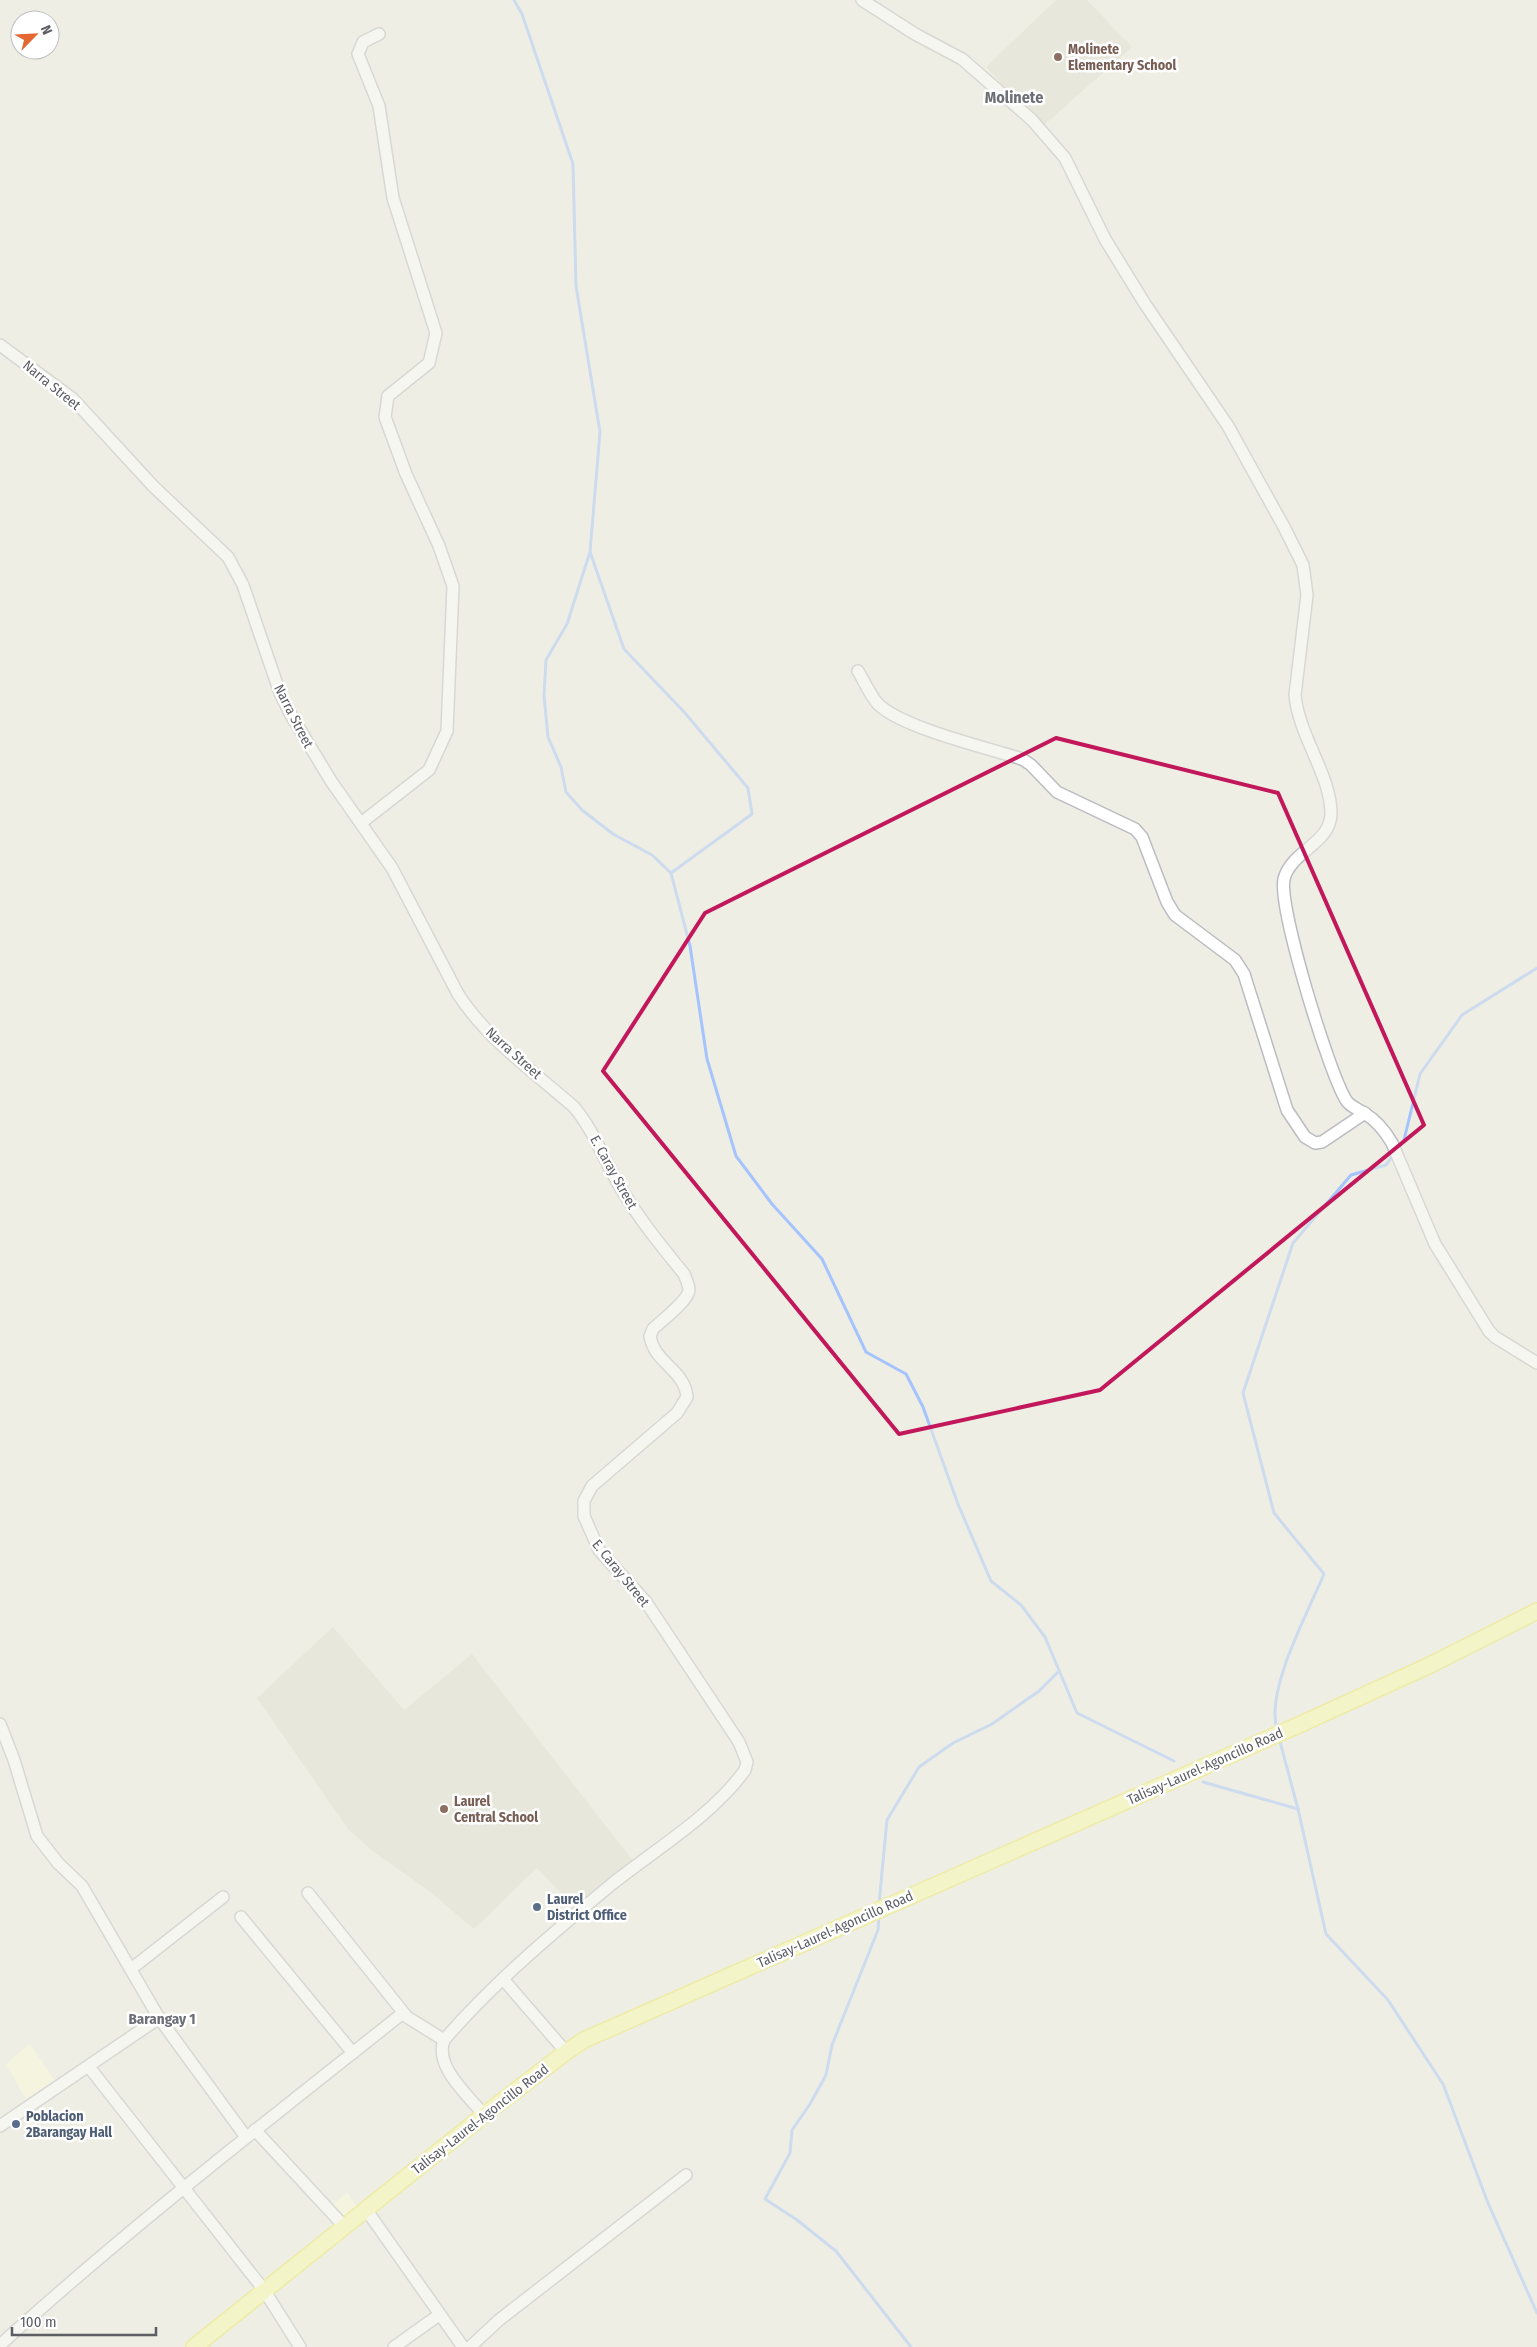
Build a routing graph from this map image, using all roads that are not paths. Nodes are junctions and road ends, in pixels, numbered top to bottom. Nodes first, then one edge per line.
1 (862, 0) edge
2 (378, 34) dead end
3 (0, 345) edge
4 (858, 671) dead end
5 (361, 823) junction
6 (574, 1107) joint
7 (1365, 1113) junction
8 (1537, 1363) edge
9 (1537, 1611) edge
10 (0, 1724) edge
11 (308, 1893) dead end
12 (223, 1897) dead end
13 (241, 1917) dead end
14 (131, 1969) junction
15 (503, 1979) junction
16 (403, 2013) junction
17 (159, 2018) junction
18 (444, 2040) junction
19 (566, 2052) junction
20 (353, 2053) junction
21 (89, 2067) junction
22 (484, 2115) junction
23 (0, 2126) edge
24 (250, 2134) junction
25 (686, 2175) dead end
26 (184, 2188) junction
27 (365, 2208) junction
28 (343, 2225) junction
29 (264, 2290) junction
30 (439, 2315) junction
31 (0, 2345) edge
32 (194, 2347) edge
33 (300, 2347) edge
34 (394, 2347) edge
35 (463, 2347) edge
36 (470, 2347) edge

1 - 7 street
2 - 5 street
3 - 5 street, Narra Street
4 - 7 street
5 - 6 street, Narra Street
6 - 15 street, E. Caray Street
7 - 8 street
9 - 19 main road, Talisay-Laurel-Agoncillo Road
10 - 14 street
11 - 16 street
12 - 14 street
13 - 20 street
14 - 17 street
15 - 18 street
15 - 19 street
16 - 18 street
16 - 20 street
17 - 21 street
17 - 24 street
18 - 22 street
19 - 22 main road, Talisay-Laurel-Agoncillo Road
20 - 24 street
21 - 23 street
21 - 26 street
22 - 27 main road, Talisay-Laurel-Agoncillo Road
24 - 26 street
24 - 28 street
25 - 36 street
26 - 29 street
26 - 31 street
27 - 28 main road, Talisay-Laurel-Agoncillo Road
27 - 30 street
28 - 29 main road, Talisay-Laurel-Agoncillo Road
29 - 32 main road, Talisay-Laurel-Agoncillo Road
29 - 33 street
30 - 34 street
30 - 35 street

